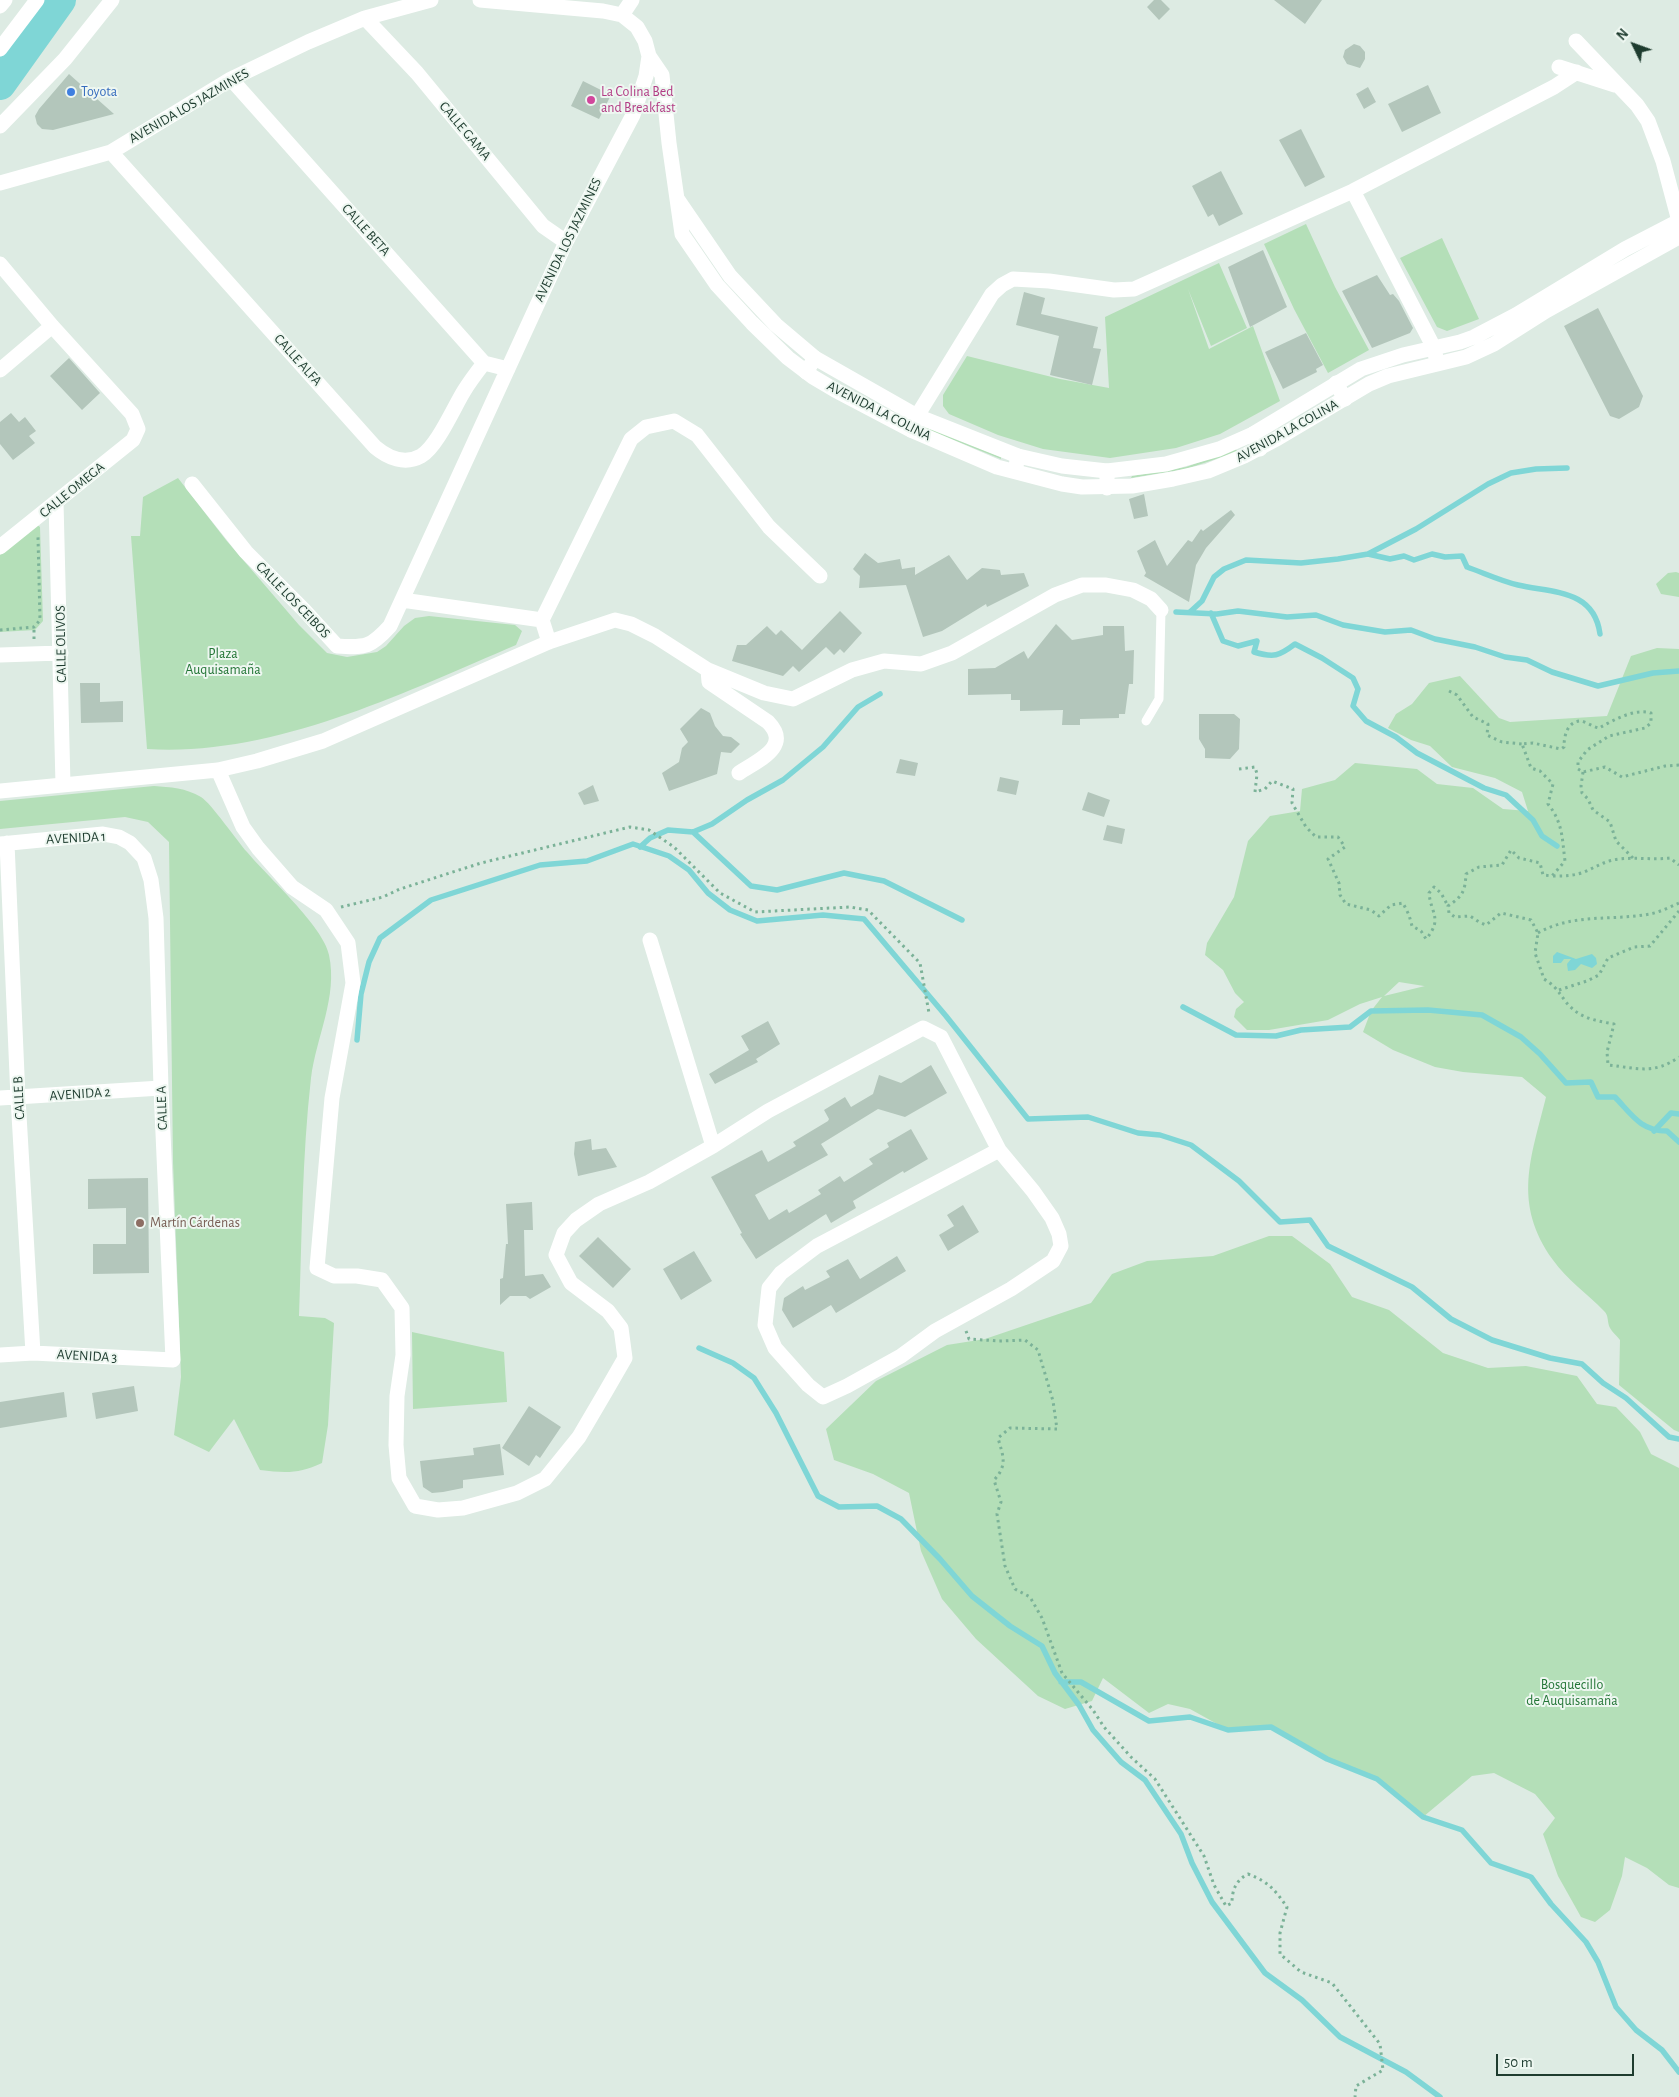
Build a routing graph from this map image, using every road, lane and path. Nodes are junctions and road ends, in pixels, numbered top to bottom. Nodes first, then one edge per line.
1 (5, 0) edge
2 (37, 0) edge
3 (112, 0) edge
4 (431, 0) edge
5 (480, 0) edge
6 (632, 0) edge
7 (0, 6) edge
8 (607, 6) edge
9 (622, 15) junction
10 (365, 18) junction
11 (1576, 41) dead end
12 (0, 49) edge
13 (649, 56) junction
14 (1560, 67) dead end
15 (1577, 72) junction
16 (231, 79) junction
17 (1619, 87) junction
18 (0, 126) edge
19 (111, 152) junction
20 (0, 183) edge
21 (1353, 191) junction
22 (677, 198) junction
23 (1679, 221) edge
24 (1679, 236) edge
25 (566, 242) junction
26 (0, 264) edge
27 (52, 326) junction
28 (1434, 348) junction
29 (815, 358) junction
30 (484, 363) junction
31 (1437, 364) junction
32 (508, 369) junction
33 (0, 370) edge
34 (806, 372) junction
35 (1336, 383) junction
36 (1345, 399) junction
37 (917, 416) junction
38 (911, 430) junction
39 (1253, 434) junction
40 (1260, 449) junction
41 (1016, 463) junction
42 (1107, 471) junction
43 (192, 484) dead end
44 (1107, 488) junction
45 (56, 502) junction
46 (37, 528) dead end
47 (0, 547) edge
48 (820, 576) dead end
49 (402, 600) junction
50 (1161, 610) joint
51 (542, 620) junction
52 (0, 630) edge
53 (549, 642) junction
54 (61, 653) junction
55 (0, 655) edge
56 (708, 670) junction
57 (1449, 690) dead end
58 (1146, 721) dead end
59 (1522, 744) junction
60 (1679, 765) edge
61 (1239, 768) dead end
62 (218, 770) junction
63 (1583, 772) junction
64 (739, 773) dead end
65 (63, 785) junction
66 (0, 791) edge
67 (4, 844) edge
68 (144, 858) joint
69 (1634, 859) junction
70 (1679, 865) edge
71 (1552, 876) junction
72 (1679, 903) edge
73 (1448, 906) junction
74 (326, 910) junction
75 (1679, 910) edge
76 (1538, 934) junction
77 (650, 940) dead end
78 (1558, 990) junction
79 (933, 1018) dead end
80 (1679, 1057) edge
81 (161, 1088) junction
82 (0, 1098) edge
83 (18, 1098) junction
84 (713, 1146) junction
85 (999, 1150) junction
86 (968, 1325) dead end
87 (33, 1353) junction
88 (0, 1355) edge
89 (173, 1360) joint
90 (1355, 2097) edge

1 - 7 street
2 - 12 street
3 - 18 street
4 - 10 street, AVENIDA LOS JAZMINES
5 - 8 street
6 - 9 street
8 - 9 street
9 - 13 street
10 - 16 street, AVENIDA LOS JAZMINES
10 - 25 street, CALLE GAMA
11 - 17 street
13 - 22 street, AVENIDA LA COLINA
13 - 25 street, AVENIDA LOS JAZMINES
14 - 15 street
15 - 17 street
15 - 21 street
16 - 19 street, AVENIDA LOS JAZMINES
16 - 30 street, CALLE BETA
17 - 23 street
19 - 20 street, AVENIDA LOS JAZMINES
19 - 30 street, CALLE ALFA
21 - 28 street
21 - 37 street
22 - 29 street, AVENIDA LA COLINA
22 - 34 street, AVENIDA LA COLINA
23 - 28 street, AVENIDA LA COLINA
24 - 31 street, AVENIDA LA COLINA
25 - 32 street, AVENIDA LOS JAZMINES
26 - 27 street
27 - 33 street
27 - 45 street, CALLE OMEGA
28 - 31 street
28 - 35 street, AVENIDA LA COLINA
29 - 34 street
29 - 37 street, AVENIDA LA COLINA
30 - 32 street
31 - 36 street, AVENIDA LA COLINA
32 - 49 street, AVENIDA LOS JAZMINES
34 - 38 street, AVENIDA LA COLINA
35 - 36 street
35 - 39 street, AVENIDA LA COLINA
36 - 40 street, AVENIDA LA COLINA
37 - 38 street
37 - 41 street, AVENIDA LA COLINA
38 - 41 street, AVENIDA LA COLINA
39 - 40 street
39 - 42 street, AVENIDA LA COLINA
40 - 44 street, AVENIDA LA COLINA
41 - 42 street, AVENIDA LA COLINA
41 - 44 street, AVENIDA LA COLINA
42 - 44 street
43 - 49 street, CALLE LOS CEIBOS
45 - 47 street, CALLE OMEGA
45 - 54 street, CALLE OLIVOS
46 - 52 path
48 - 51 street
49 - 51 street
50 - 56 street
50 - 58 lane
51 - 53 street
53 - 56 street
53 - 62 street
54 - 55 street
54 - 65 street, CALLE OLIVOS
56 - 64 street
57 - 59 path
59 - 63 path
59 - 71 path
60 - 63 path
61 - 73 path
62 - 65 street
62 - 74 street
63 - 69 path
65 - 66 street
67 - 68 street, AVENIDA 1
67 - 83 street, CALLE B
68 - 81 street, CALLE A
69 - 70 path
69 - 71 path
71 - 73 path
72 - 76 path
73 - 76 path
74 - 79 path
74 - 84 street
75 - 78 path
76 - 78 path
77 - 84 street
78 - 80 path
81 - 83 street, AVENIDA 2
81 - 89 street, CALLE A
82 - 83 street, AVENIDA 2
83 - 87 street, CALLE B
84 - 85 street
85 - 85 street
86 - 90 path
87 - 88 street, AVENIDA 3
87 - 89 street, AVENIDA 3

